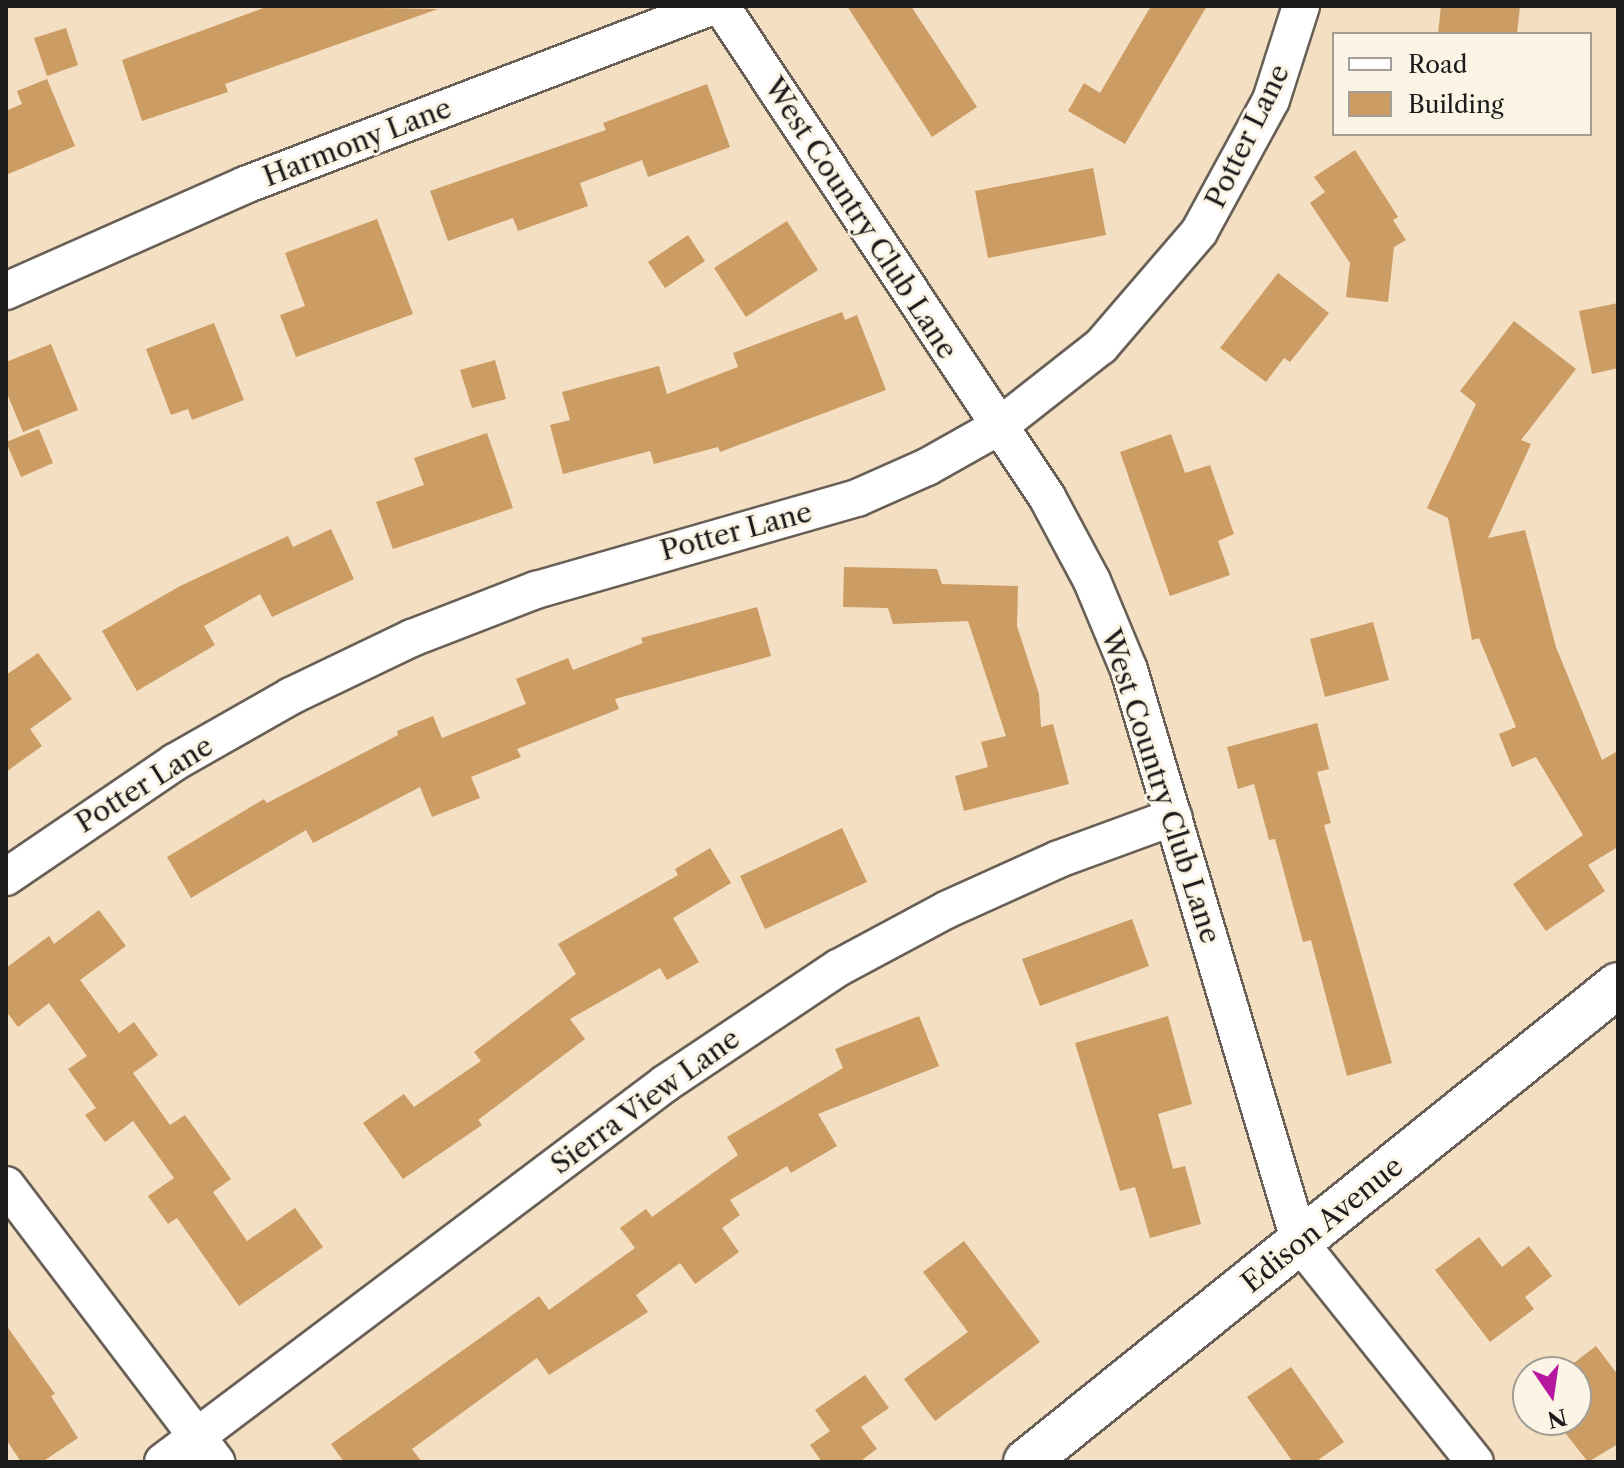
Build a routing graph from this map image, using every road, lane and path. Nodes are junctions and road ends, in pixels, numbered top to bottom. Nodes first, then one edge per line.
1 (713, 6) edge
2 (721, 6) edge
3 (1301, 6) edge
4 (6, 291) edge
5 (998, 427) junction
6 (1174, 817) junction
7 (6, 877) edge
8 (1618, 985) edge
9 (6, 1185) edge
10 (1300, 1243) junction
11 (207, 1449) edge
12 (163, 1462) edge
13 (1026, 1462) edge
14 (1475, 1462) edge

1 - 4 street, Harmony Lane
2 - 5 street, West Country Club Lane
3 - 5 street, Potter Lane
5 - 6 street, West Country Club Lane
5 - 7 street, Potter Lane
6 - 10 street, West Country Club Lane
6 - 11 street, Sierra View Lane
8 - 10 street, Edison Avenue
9 - 11 street
10 - 13 street, Edison Avenue
10 - 14 street, West Country Club Lane
11 - 12 street, Sierra View Lane

